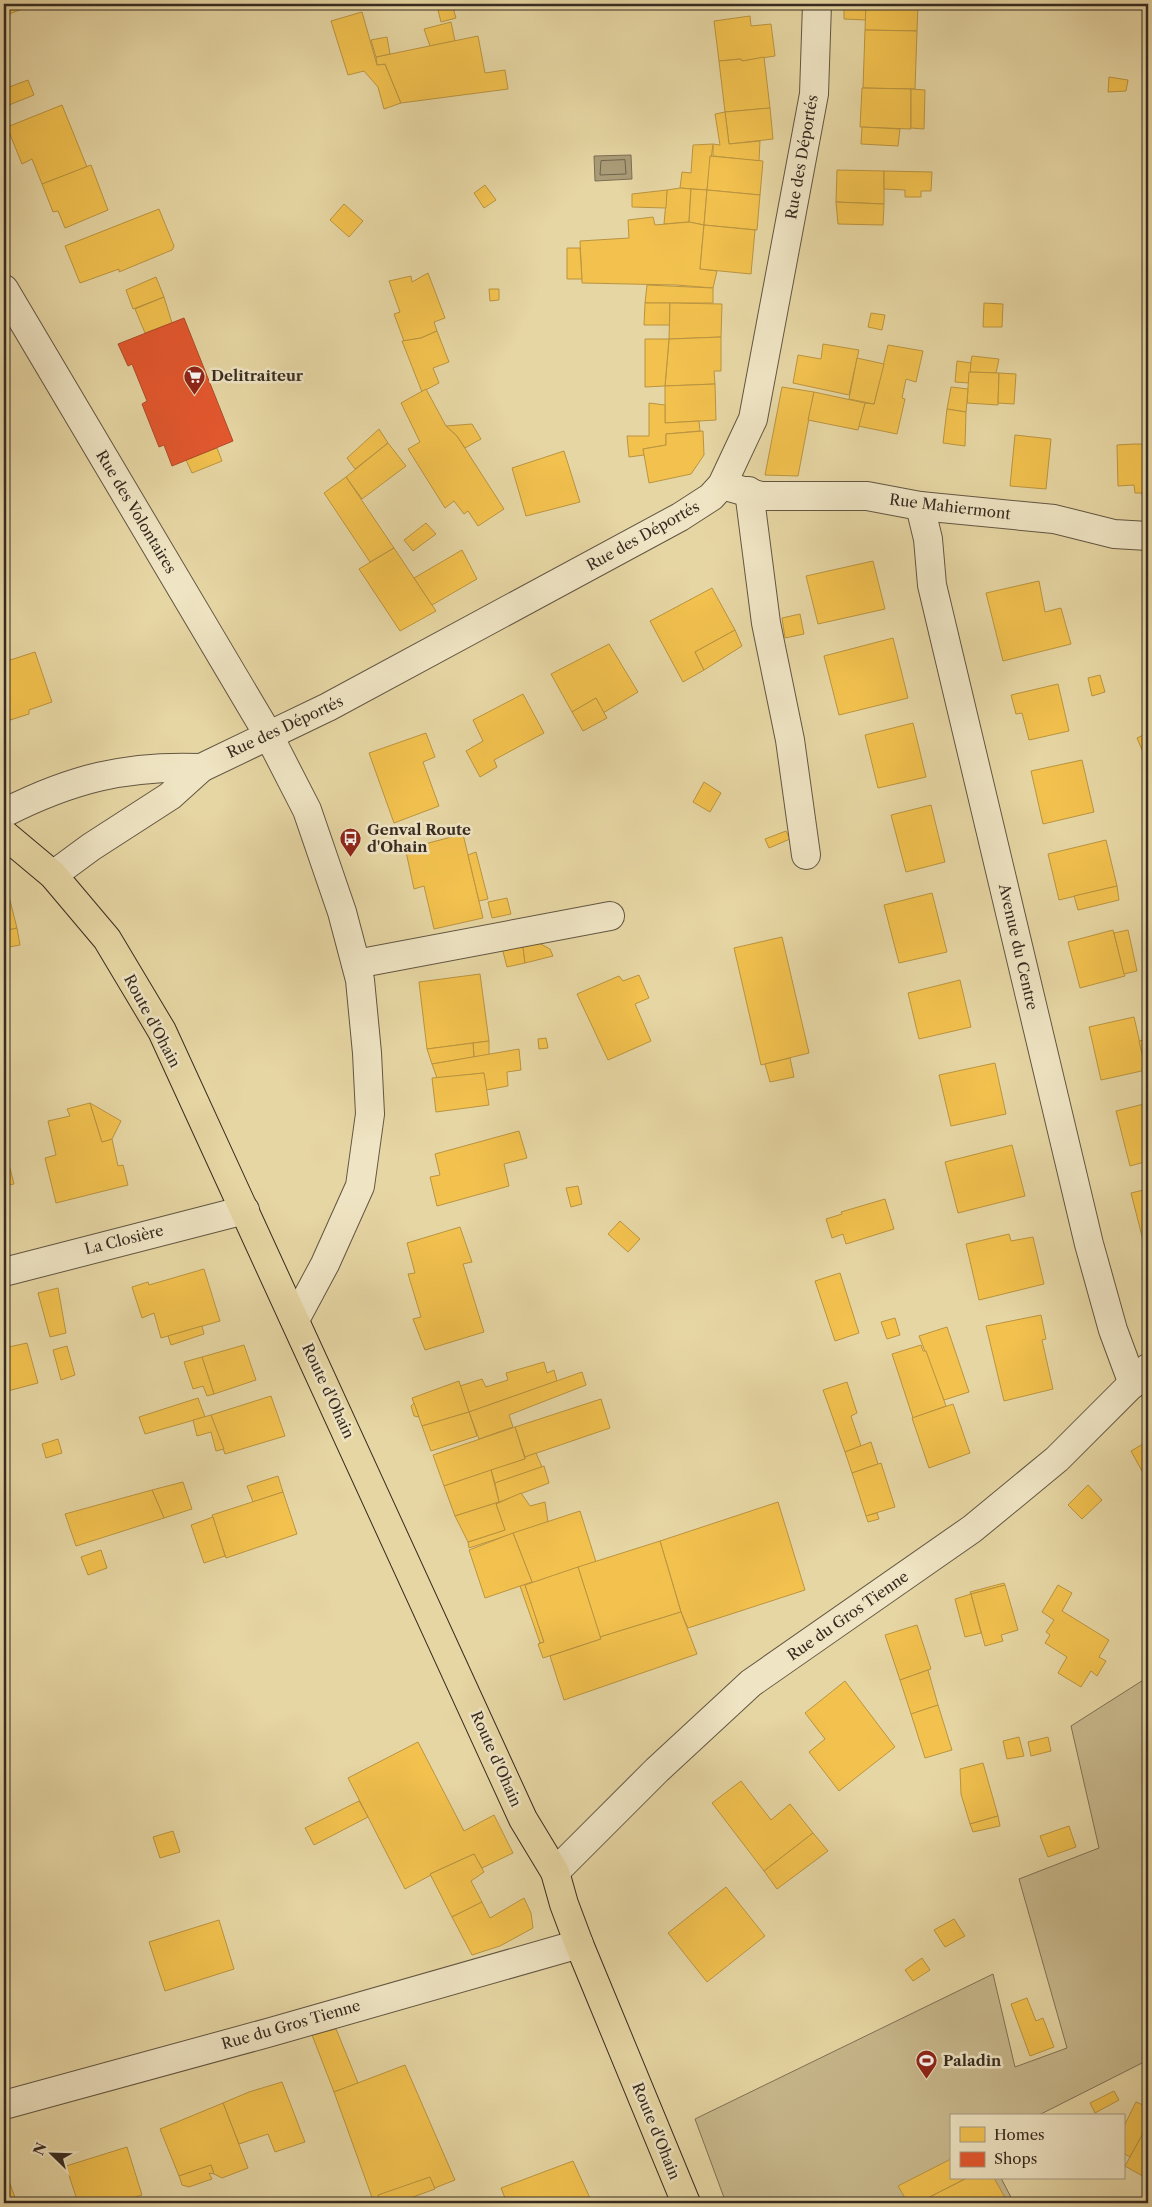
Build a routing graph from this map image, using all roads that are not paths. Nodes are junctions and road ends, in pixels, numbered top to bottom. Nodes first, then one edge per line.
1 (817, 4) edge
2 (4, 289) edge
3 (722, 485) junction
4 (749, 492) junction
5 (920, 506) junction
6 (1148, 536) edge
7 (270, 736) junction
8 (201, 768) junction
9 (4, 813) edge
10 (4, 834) edge
11 (806, 855) dead end
12 (53, 875) junction
13 (610, 916) dead end
14 (356, 964) junction
15 (245, 1210) junction
16 (4, 1272) edge
17 (295, 1320) junction
18 (1141, 1376) edge
19 (555, 1872) junction
20 (579, 1944) junction
21 (4, 2105) edge
22 (686, 2203) edge

1 - 3 street, Rue des Déportés
2 - 7 street, Rue des Volontaires
3 - 4 street, Rue Mahiermont
3 - 7 street, Rue des Déportés
4 - 5 street, Rue Mahiermont
4 - 11 street
5 - 6 street, Rue Mahiermont
5 - 18 street, Avenue du Centre
7 - 8 street, Rue des Déportés
7 - 14 street
8 - 9 street, Rue des Déportés
8 - 12 street, Rue des Déportés
10 - 12 main road, Route d'Ohain
12 - 15 main road, Route d'Ohain
13 - 14 street
14 - 17 street
15 - 16 street, La Closière
15 - 17 main road, Route d'Ohain
17 - 19 main road, Route d'Ohain
18 - 19 street, Rue du Gros Tienne
19 - 20 main road, Route d'Ohain
20 - 21 street, Rue du Gros Tienne
20 - 22 main road, Route d'Ohain

